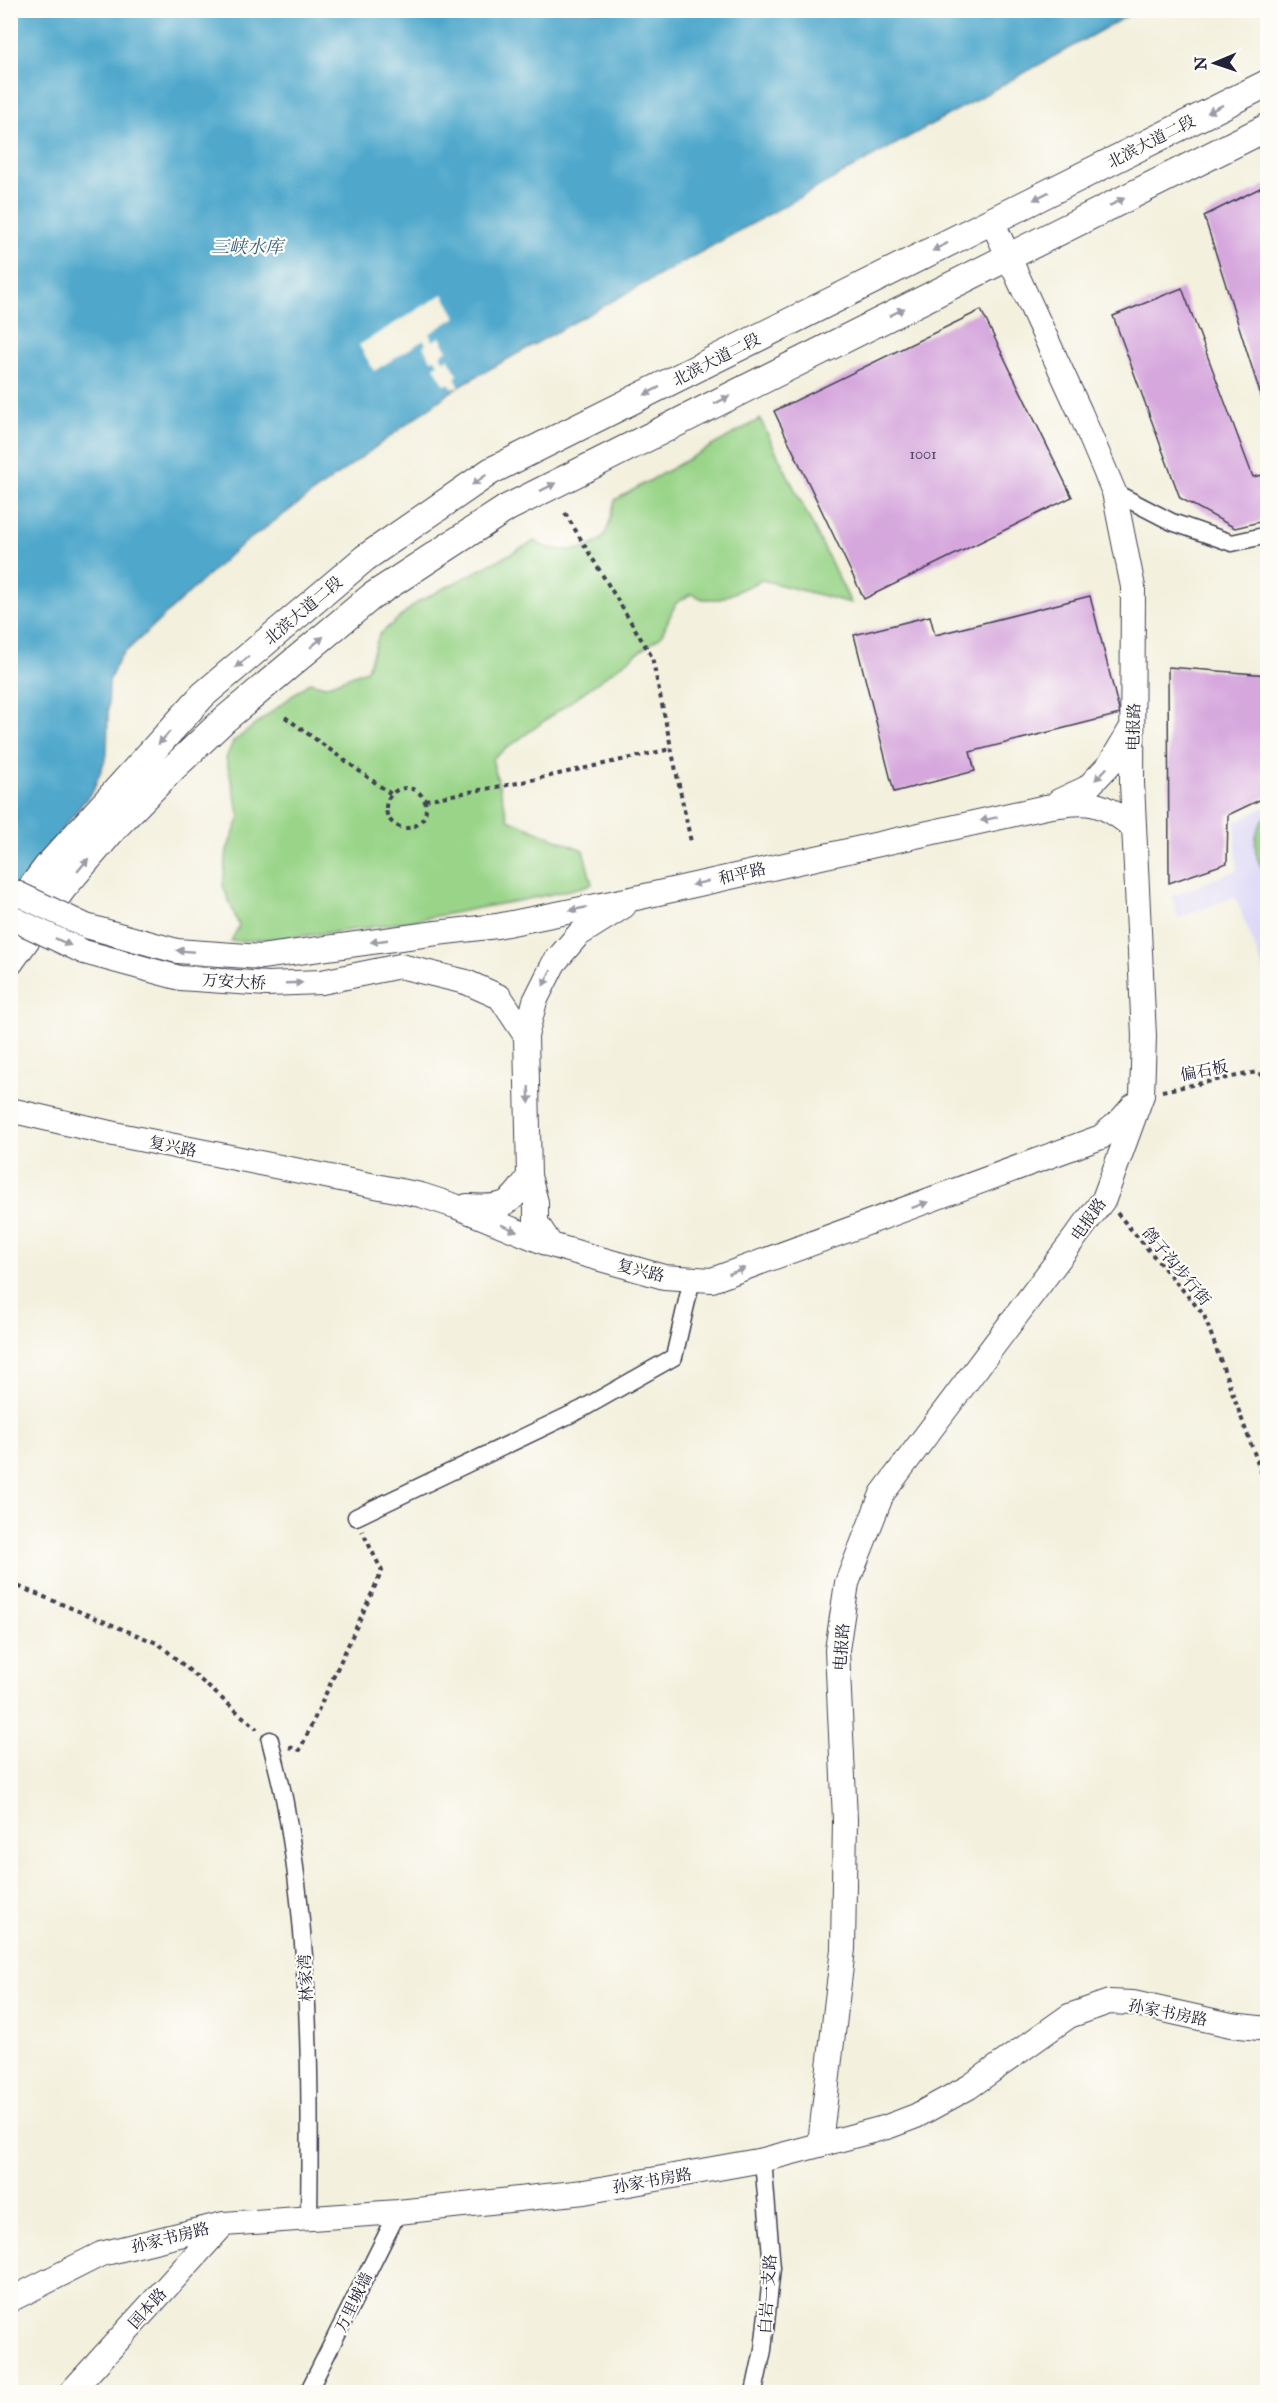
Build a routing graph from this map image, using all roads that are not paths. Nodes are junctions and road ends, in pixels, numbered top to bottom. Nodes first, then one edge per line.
1 (1268, 83) edge
2 (1268, 127) edge
3 (992, 221) junction
4 (1008, 256) junction
5 (1114, 492) junction
6 (1268, 534) edge
7 (1133, 725) junction
8 (1047, 807) junction
9 (1134, 828) junction
10 (10, 890) edge
11 (636, 898) junction
12 (10, 917) edge
13 (437, 933) joint
14 (10, 962) edge
15 (526, 1036) junction
16 (1142, 1095) junction
17 (10, 1110) edge
18 (1059, 1154) junction
19 (529, 1176) junction
20 (1106, 1195) junction
21 (455, 1206) junction
22 (550, 1245) junction
23 (692, 1279) junction
24 (356, 1517) road end
25 (270, 1740) road end
26 (1268, 2029) edge
27 (820, 2143) junction
28 (763, 2160) junction
29 (398, 2212) junction
30 (309, 2218) junction
31 (224, 2224) junction
32 (10, 2300) edge
33 (71, 2392) edge
34 (308, 2392) edge
35 (754, 2392) edge

1 -> 3 main road, 北滨大道二段
4 -> 2 main road, 北滨大道二段
3 - 4 main road, 电报路
3 -> 12 main road, 北滨大道二段
4 - 5 main road, 电报路
14 -> 4 main road, 北滨大道二段, bridge
5 - 6 street
5 - 7 main road, 电报路
7 -> 8 main road, 和平路
7 - 9 main road, 电报路
8 - 9 main road, 和平路
8 -> 11 main road, 和平路
9 - 16 main road, 电报路
13 -> 10 main road, 万安大桥, bridge
11 -> 13 main road, 和平路
11 -> 15 main road
12 -> 15 main road, 万安大桥, bridge
15 -> 19 main road
16 - 18 main road, 复兴路
16 - 20 main road, 电报路
17 - 21 main road, 复兴路
18 - 20 main road
23 -> 18 main road, 复兴路
19 - 21 main road
19 - 22 main road
20 - 27 main road, 电报路
21 -> 22 main road, 复兴路
22 - 23 main road, 复兴路
23 - 24 street
25 - 30 street, 林家湾
26 - 27 main road, 孙家书房路
27 - 28 main road, 孙家书房路
28 - 29 main road, 孙家书房路
28 - 35 street, 白岩一支路
29 - 30 main road, 孙家书房路
29 - 34 street, 万里城墙
30 - 31 main road, 孙家书房路
31 - 32 main road, 孙家书房路
31 - 33 main road, 国本路

